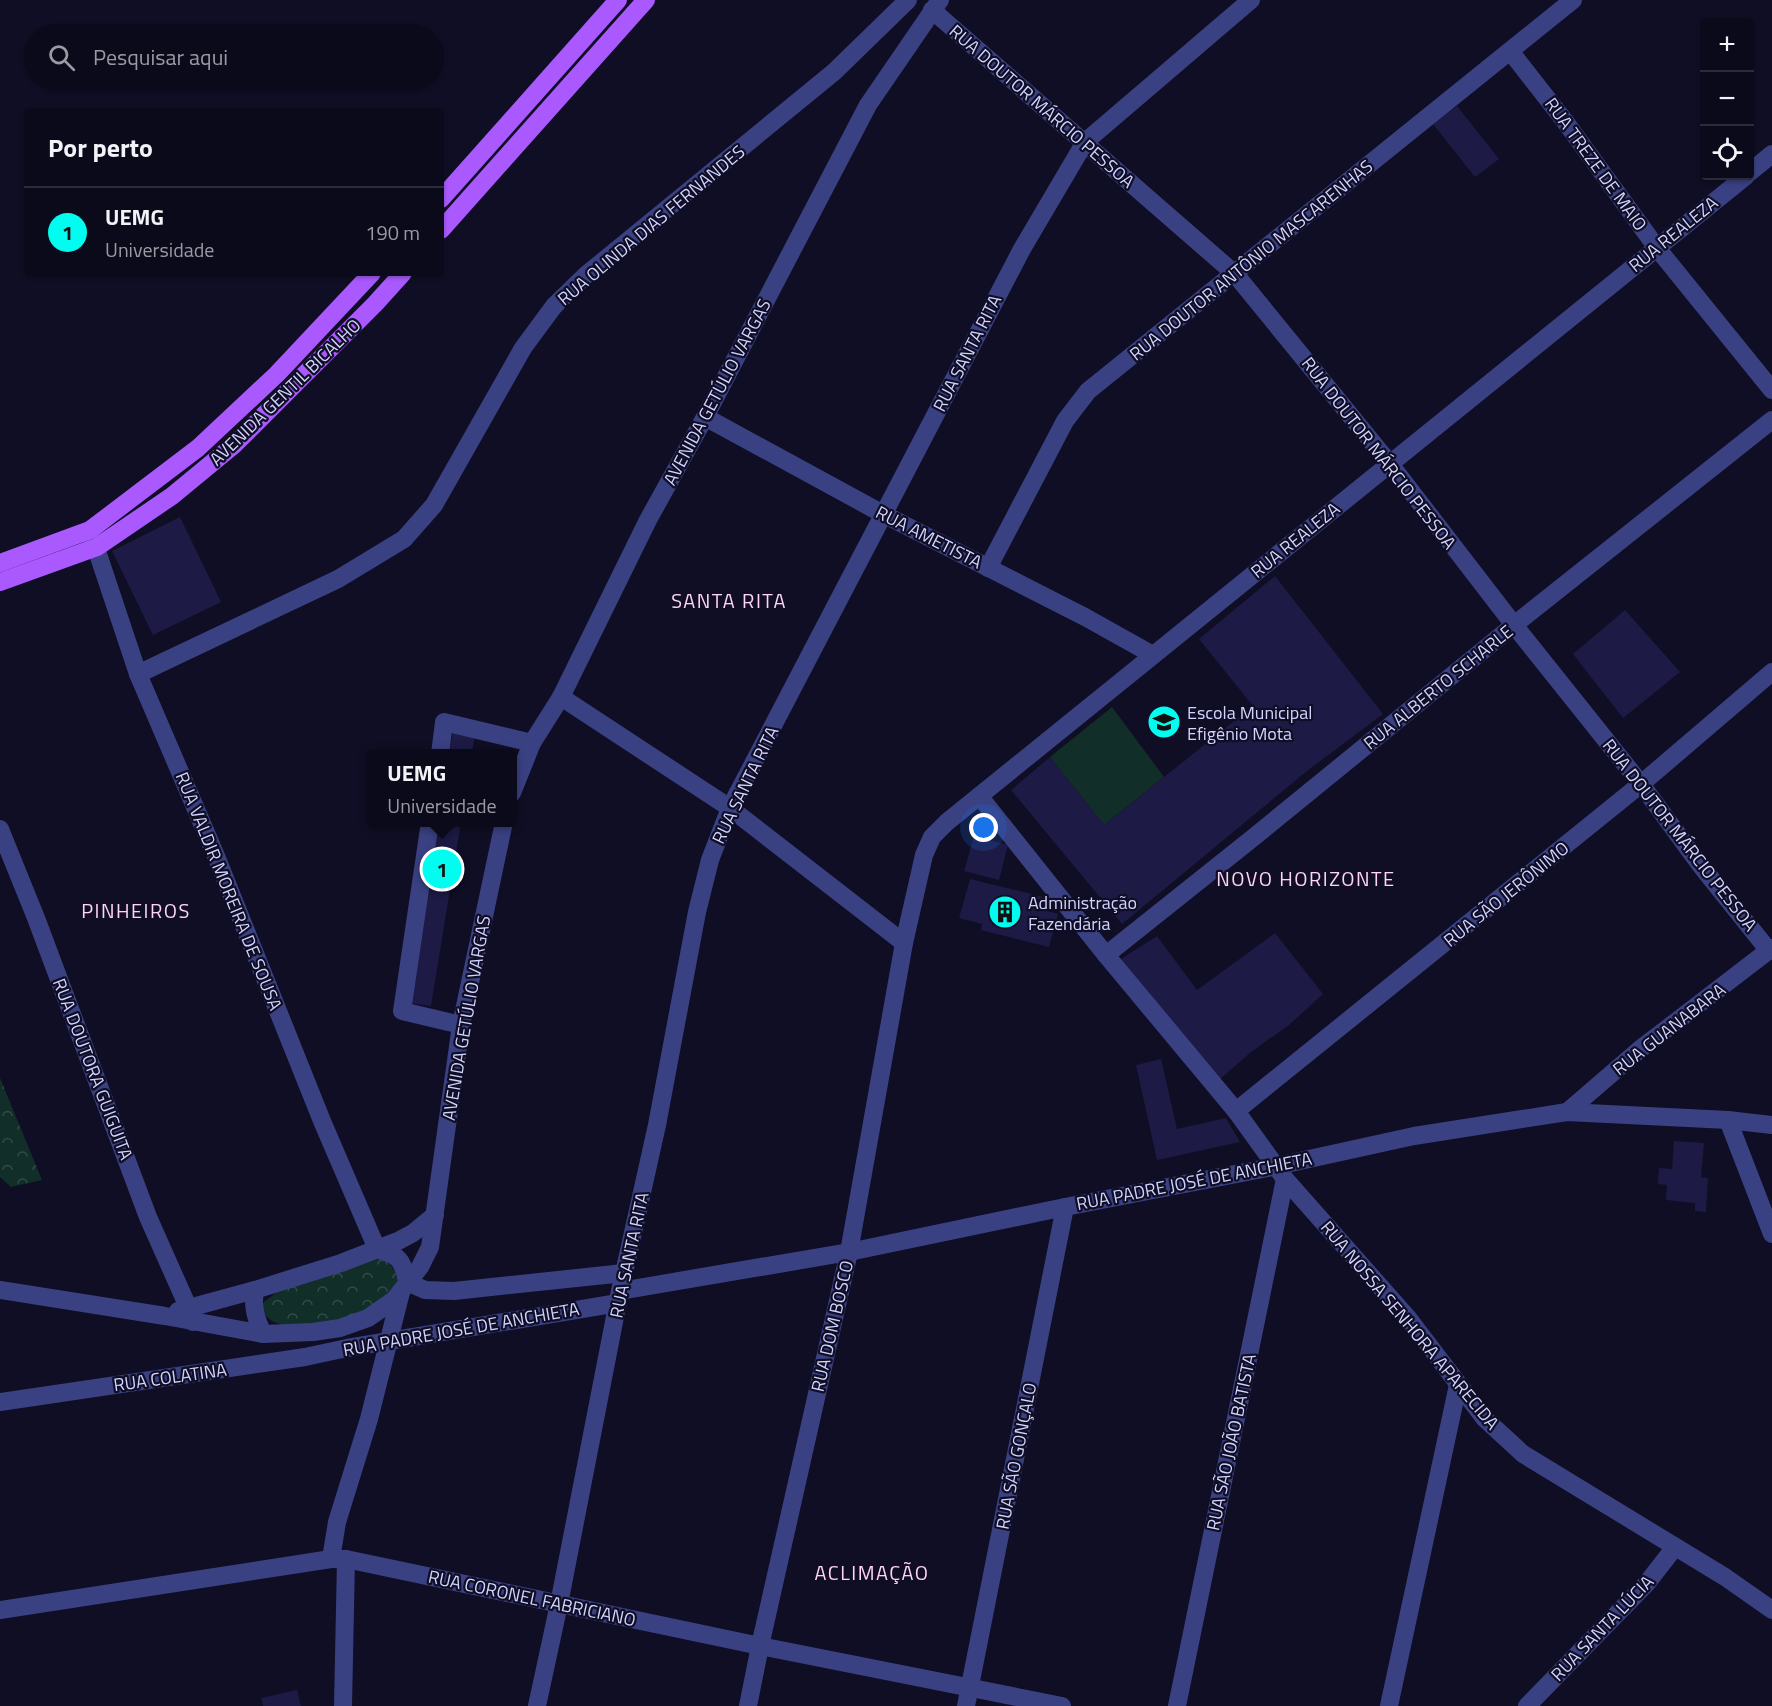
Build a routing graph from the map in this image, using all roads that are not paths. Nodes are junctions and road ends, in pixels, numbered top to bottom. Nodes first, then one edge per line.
1 (618, 0) edge
2 (646, 0) edge
3 (908, 0) edge
4 (1251, 0) edge
5 (1573, 0) edge
6 (936, 5) edge
7 (1510, 51) junction
8 (1085, 142) junction
9 (1772, 154) edge
10 (1754, 168) edge
11 (1741, 180) edge
12 (444, 196) edge
13 (444, 227) edge
14 (1657, 248) junction
15 (1235, 274) junction
16 (369, 276) edge
17 (400, 276) edge
18 (1772, 390) edge
19 (705, 417) junction
20 (1772, 420) edge
21 (1390, 464) junction
22 (883, 514) junction
23 (93, 539) junction
24 (0, 563) edge
25 (988, 568) junction
26 (0, 582) edge
27 (1514, 625) junction
28 (1153, 655) junction
29 (1772, 672) edge
30 (138, 674) junction
31 (561, 697) junction
32 (532, 743) junction
33 (441, 749) edge
34 (517, 782) edge
35 (1641, 784) junction
36 (980, 797) junction
37 (730, 808) junction
38 (429, 827) edge
39 (503, 827) edge
40 (0, 829) edge
41 (904, 943) junction
42 (1771, 949) edge
43 (1106, 955) junction
44 (461, 1025) junction
45 (1236, 1111) junction
46 (1567, 1112) junction
47 (1728, 1120) junction
48 (1772, 1125) edge
49 (1281, 1172) junction
50 (1065, 1207) junction
51 (435, 1215) junction
52 (1772, 1234) edge
53 (377, 1249) junction
54 (849, 1252) junction
55 (404, 1287) junction
56 (621, 1289) junction
57 (0, 1290) edge
58 (255, 1290) junction
59 (191, 1315) junction
60 (270, 1334) junction
61 (388, 1341) junction
62 (305, 1357) junction
63 (1458, 1385) junction
64 (0, 1402) edge
65 (1675, 1547) junction
66 (339, 1559) junction
67 (559, 1604) junction
68 (0, 1610) edge
69 (1772, 1611) edge
70 (760, 1646) junction
71 (970, 1687) junction
72 (343, 1706) edge
73 (537, 1706) edge
74 (748, 1706) edge
75 (966, 1706) edge
76 (1062, 1706) edge
77 (1177, 1706) edge
78 (1389, 1706) edge
79 (1527, 1706) edge

1 - 12 main road
2 - 13 main road
3 - 30 street, RUA OLINDA DIAS FERNANDES
4 - 8 street, RUA SANTA RITA
5 - 7 street, RUA DOUTOR ANTÔNIO MASCARENHAS
6 - 8 street, RUA DOUTOR MÁRCIO PESSOA
6 - 19 street, AVENIDA GETÚLIO VARGAS
7 - 14 street, RUA TREZE DE MAIO
7 - 15 street, RUA DOUTOR ANTÔNIO MASCARENHAS
8 - 15 street, RUA DOUTOR MÁRCIO PESSOA
8 - 22 street, RUA SANTA RITA
9 - 10 street
11 - 14 street, RUA REALEZA
14 - 18 street, RUA TREZE DE MAIO
14 - 21 street, RUA REALEZA
15 - 21 street, RUA DOUTOR MÁRCIO PESSOA
15 - 25 street, RUA DOUTOR ANTÔNIO MASCARENHAS
16 - 23 main road, AVENIDA GENTIL BICALHO
17 - 23 main road, AVENIDA GENTIL BICALHO
19 - 22 street, RUA AMETISTA
19 - 31 street, AVENIDA GETÚLIO VARGAS
20 - 27 street, RUA ALBERTO SCHARLE
21 - 27 street, RUA DOUTOR MÁRCIO PESSOA
21 - 28 street, RUA REALEZA
22 - 25 street, RUA AMETISTA
22 - 37 street, RUA SANTA RITA
23 - 24 main road, AVENIDA GENTIL BICALHO
23 - 26 main road, AVENIDA GENTIL BICALHO
23 - 30 street, RUA VALDIR MOREIRA DE SOUSA
25 - 28 street, RUA AMETISTA
27 - 35 street, RUA DOUTOR MÁRCIO PESSOA
27 - 43 street, RUA ALBERTO SCHARLE
28 - 36 street, RUA REALEZA
29 - 35 street, RUA SÃO JERÔNIMO
30 - 53 street, RUA VALDIR MOREIRA DE SOUSA
31 - 32 street, AVENIDA GETÚLIO VARGAS
31 - 37 street
32 - 33 street
32 - 34 street, AVENIDA GETÚLIO VARGAS
35 - 42 street, RUA DOUTOR MÁRCIO PESSOA
35 - 45 street, RUA SÃO JERÔNIMO
36 - 41 street, RUA REALEZA
36 - 43 street, RUA NOSSA SENHORA APARECIDA
37 - 41 street
37 - 56 street, RUA SANTA RITA
38 - 44 street
39 - 44 street, AVENIDA GETÚLIO VARGAS
40 - 59 street, RUA DOUTORA GUIGUITA
41 - 54 street, RUA DOM BOSCO
42 - 46 street, RUA GUANABARA
43 - 45 street, RUA NOSSA SENHORA APARECIDA
44 - 51 street, AVENIDA GETÚLIO VARGAS
45 - 49 street, RUA NOSSA SENHORA APARECIDA
46 - 47 street, RUA PADRE JOSÉ DE ANCHIETA
46 - 49 street, RUA PADRE JOSÉ DE ANCHIETA
47 - 48 street, RUA PADRE JOSÉ DE ANCHIETA
47 - 52 street
49 - 50 street, RUA PADRE JOSÉ DE ANCHIETA
49 - 63 street, RUA NOSSA SENHORA APARECIDA
49 - 77 street, RUA SÃO JOÃO BATISTA
50 - 54 street, RUA PADRE JOSÉ DE ANCHIETA
50 - 71 street, RUA SÃO GONÇALO
51 - 53 street
51 - 55 street, AVENIDA GETÚLIO VARGAS
53 - 55 street
53 - 58 street
54 - 56 street, RUA PADRE JOSÉ DE ANCHIETA
54 - 70 street, RUA DOM BOSCO
55 - 56 street, RUA PADRE JOSÉ DE ANCHIETA
55 - 60 street
55 - 61 street
56 - 61 street, RUA PADRE JOSÉ DE ANCHIETA
56 - 67 street, RUA SANTA RITA
57 - 59 street
58 - 59 street
58 - 60 street
59 - 60 street
60 - 62 street
61 - 62 street, RUA PADRE JOSÉ DE ANCHIETA
61 - 66 street
62 - 64 street, RUA COLATINA
63 - 65 street, RUA NOSSA SENHORA APARECIDA
63 - 78 street
65 - 69 street, RUA NOSSA SENHORA APARECIDA
65 - 79 street, RUA SANTA LÚCIA
66 - 67 street, RUA CORONEL FABRICIANO
66 - 68 street, RUA CORONEL FABRICIANO
66 - 72 street
67 - 70 street, RUA CORONEL FABRICIANO
67 - 73 street, RUA SANTA RITA
70 - 71 street, RUA CORONEL FABRICIANO
70 - 74 street, RUA DOM BOSCO
71 - 75 street, RUA SÃO GONÇALO
71 - 76 street, RUA CORONEL FABRICIANO

